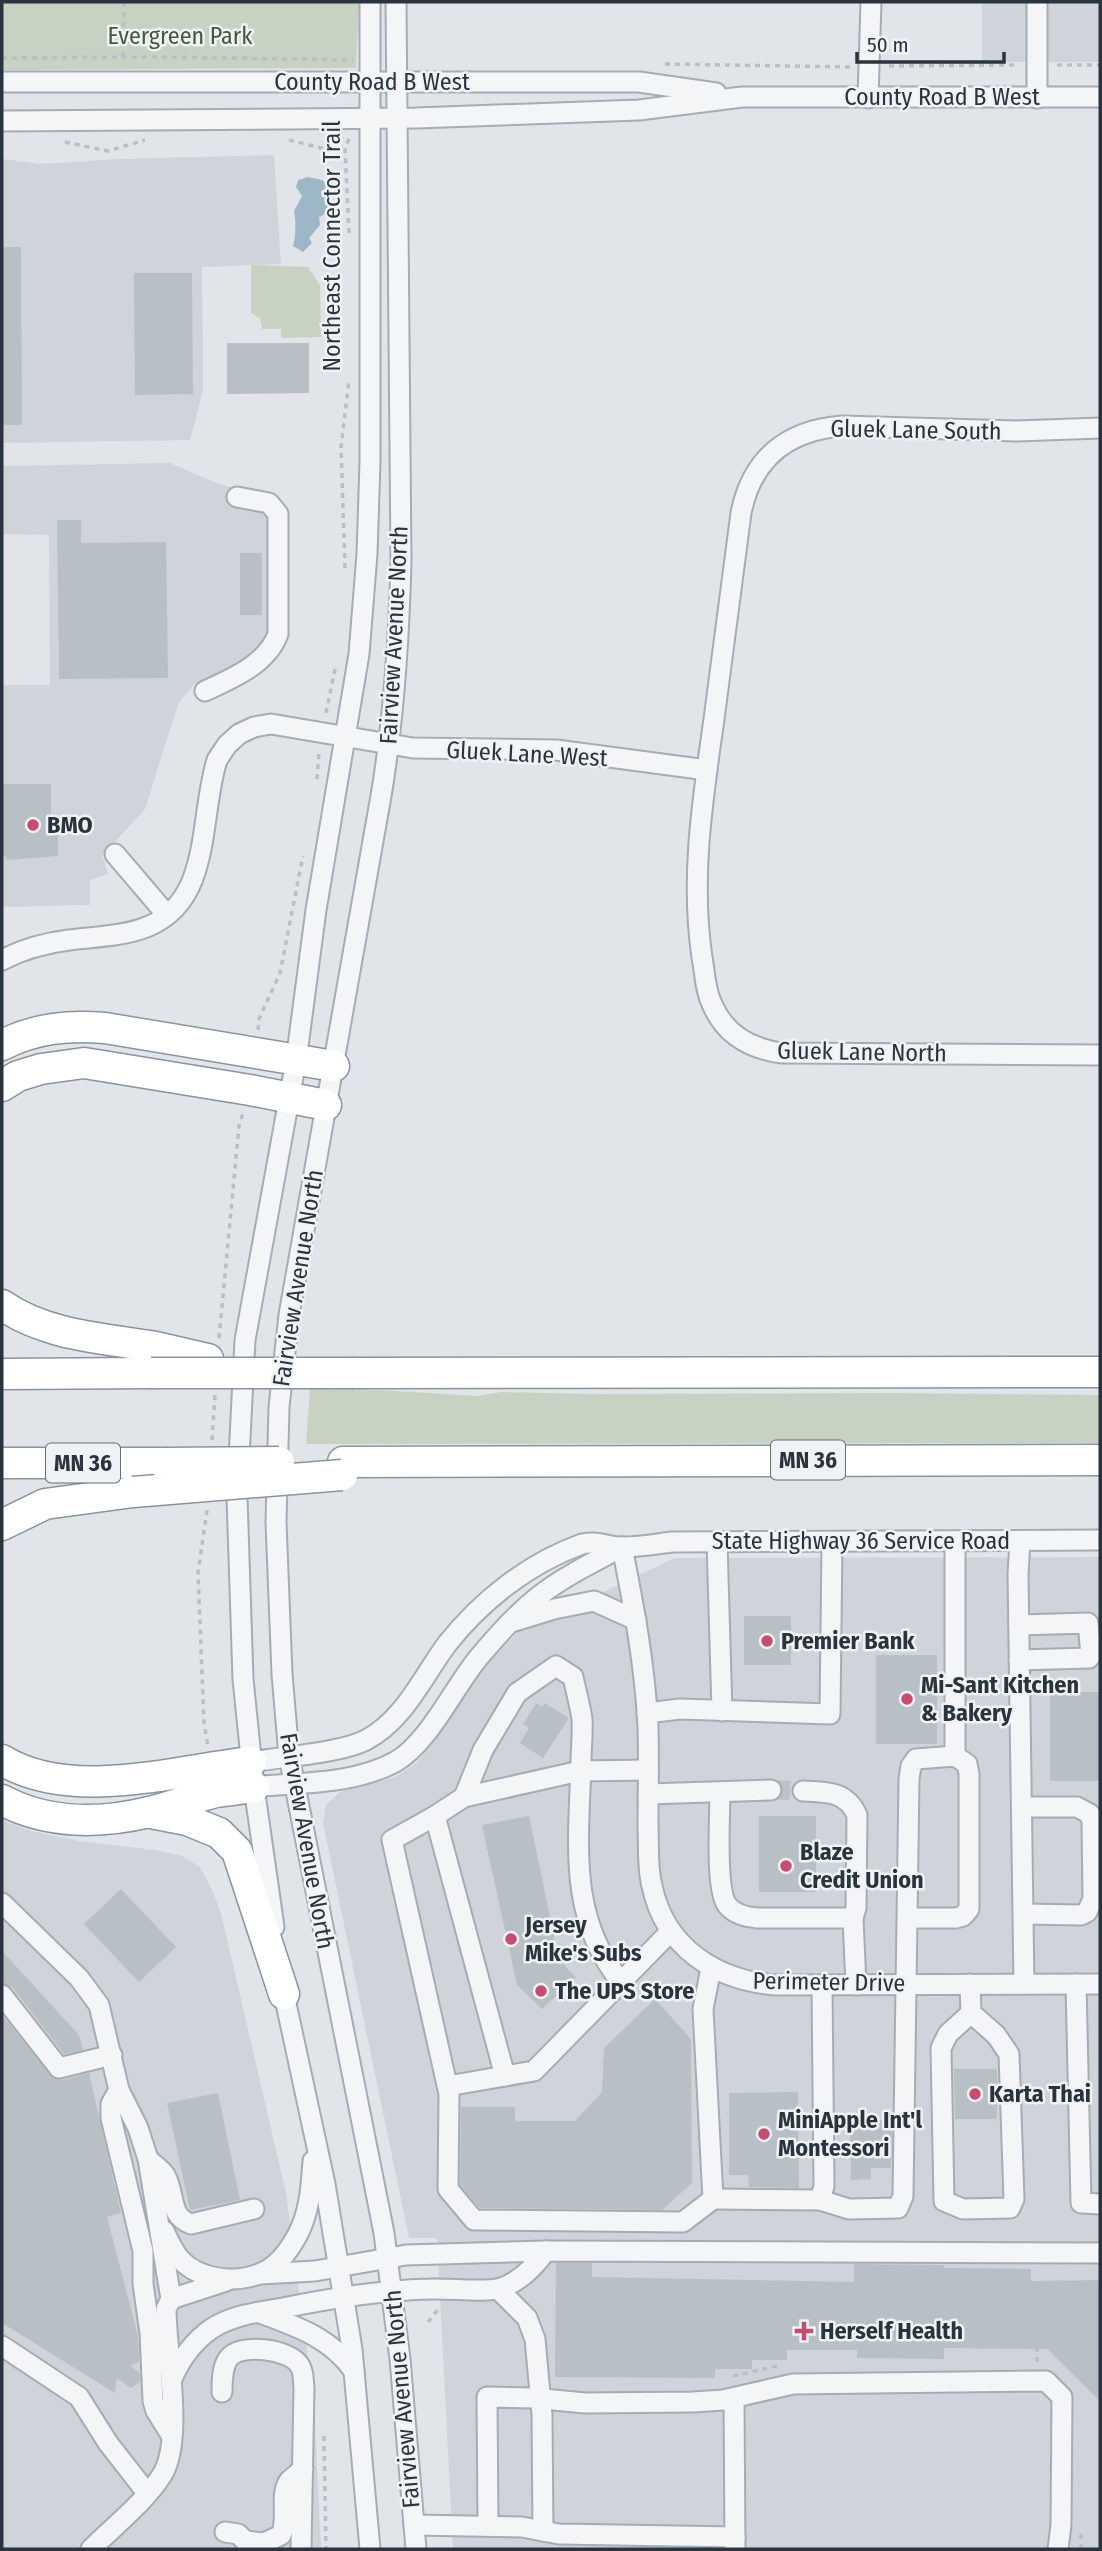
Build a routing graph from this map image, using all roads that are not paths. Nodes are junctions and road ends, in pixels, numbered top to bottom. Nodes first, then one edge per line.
1 (370, 2) edge
2 (396, 2) edge
3 (871, 2) edge
4 (1037, 2) edge
5 (361, 81) junction
6 (2, 82) edge
7 (398, 82) junction
8 (742, 97) junction
9 (1100, 97) edge
10 (868, 98) junction
11 (1037, 98) junction
12 (370, 118) junction
13 (398, 118) junction
14 (2, 121) edge
15 (1100, 429) edge
16 (237, 497) dead end
17 (205, 691) dead end
18 (347, 737) junction
19 (390, 743) junction
20 (707, 770) junction
21 (116, 854) dead end
22 (167, 915) junction
23 (2, 960) edge
24 (2, 1045) edge
25 (1100, 1055) edge
26 (296, 1061) junction
27 (334, 1066) junction
28 (2, 1086) edge
29 (288, 1097) junction
30 (326, 1105) junction
31 (2, 1305) edge
32 (153, 1360) junction
33 (1100, 1372) edge
34 (2, 1374) edge
35 (1100, 1460) edge
36 (2, 1463) edge
37 (343, 1468) junction
38 (2, 1525) edge
39 (1100, 1540) edge
40 (955, 1541) junction
41 (1020, 1541) junction
42 (718, 1542) junction
43 (832, 1542) junction
44 (622, 1548) junction
45 (636, 1620) junction
46 (510, 1622) junction
47 (1019, 1625) junction
48 (1020, 1660) junction
49 (722, 1711) junction
50 (647, 1713) junction
51 (289, 1756) junction
52 (955, 1756) junction
53 (2, 1760) edge
54 (648, 1770) junction
55 (580, 1771) junction
56 (252, 1774) junction
57 (294, 1783) junction
58 (771, 1790) tunnel mouth
59 (803, 1791) tunnel mouth
60 (720, 1793) junction
61 (648, 1794) junction
62 (464, 1797) junction
63 (2, 1800) edge
64 (1022, 1807) junction
65 (147, 1813) junction
66 (435, 1816) junction
67 (2, 1903) edge
68 (1024, 1914) junction
69 (906, 1918) junction
70 (853, 1919) junction
71 (671, 1931) junction
72 (711, 1968) junction
73 (621, 1982) junction
74 (906, 1984) junction
75 (970, 1984) junction
76 (1024, 1984) junction
77 (1076, 1984) junction
78 (1100, 1984) edge
79 (822, 1985) junction
80 (856, 1985) junction
81 (284, 1994) junction
82 (2, 1995) edge
83 (971, 2013) junction
84 (112, 2056) junction
85 (505, 2076) junction
86 (448, 2086) junction
87 (118, 2090) junction
88 (315, 2139) junction
89 (148, 2159) junction
90 (713, 2199) junction
91 (820, 2200) junction
92 (1100, 2204) edge
93 (254, 2209) dead end
94 (158, 2217) junction
95 (546, 2251) junction
96 (1100, 2253) edge
97 (387, 2258) junction
98 (338, 2267) junction
99 (260, 2274) junction
100 (230, 2280) junction
101 (498, 2289) junction
102 (392, 2291) junction
103 (343, 2297) junction
104 (171, 2299) junction
105 (260, 2312) junction
106 (2, 2346) edge
107 (354, 2371) junction
108 (172, 2379) junction
109 (222, 2392) dead end
110 (540, 2398) junction
111 (734, 2398) junction
112 (171, 2435) junction
113 (303, 2469) junction
114 (147, 2493) junction
115 (414, 2525) junction
116 (488, 2526) junction
117 (225, 2532) dead end
118 (554, 2538) edge
119 (693, 2543) edge
120 (735, 2543) edge
121 (249, 2545) edge
122 (91, 2549) edge
123 (301, 2549) edge
124 (370, 2549) edge
125 (416, 2549) edge
126 (1059, 2549) edge

1 - 5 street, Fairview Avenue North
2 - 7 street, Fairview Avenue North
3 - 10 street
4 - 11 street
5 - 6 street, County Road B West
5 - 7 street, County Road B West
5 - 12 street, Fairview Avenue North
7 - 8 street, County Road B West
7 - 13 street, Fairview Avenue North
8 - 10 street, County Road B West
8 - 13 street, County Road B West
9 - 11 street, County Road B West
10 - 11 street, County Road B West
12 - 13 street, County Road B West
12 - 14 street, County Road B West
12 - 18 street, Fairview Avenue North
13 - 19 street, Fairview Avenue North
15 - 20 street, Gluek Lane South
16 - 17 street
18 - 19 street, Gluek Lane West
18 - 22 street, Gluek Lane West
18 - 26 street, Fairview Avenue North
19 - 20 street, Gluek Lane West
19 - 27 street, Fairview Avenue North
20 - 25 street, Gluek Lane North
21 - 22 street
22 - 23 street
24 - 26 highway
26 - 27 highway
26 - 29 street, Fairview Avenue North
27 - 30 street, Fairview Avenue North
28 - 29 highway
29 - 30 highway
29 - 56 street, Fairview Avenue North
30 - 51 street, Fairview Avenue North
31 - 32 highway
32 - 33 highway, bridge
32 - 34 highway
35 - 37 highway, MN 36
36 - 37 highway, MN 36, bridge
37 - 38 highway, bridge
39 - 41 street, State Highway 36 Service Road
40 - 41 street, State Highway 36 Service Road
40 - 43 street, State Highway 36 Service Road
40 - 52 street
41 - 47 street
42 - 43 street, State Highway 36 Service Road
42 - 44 street, State Highway 36 Service Road
42 - 49 street
43 - 49 street
44 - 45 street, Perimeter Drive
44 - 46 street
44 - 51 street
45 - 46 street
45 - 50 street, Perimeter Drive
46 - 57 street
47 - 48 street
47 - 48 street
48 - 64 street
49 - 50 street
50 - 54 street, Perimeter Drive
51 - 56 street
51 - 57 street, Fairview Avenue North
52 - 69 street
52 - 69 street
53 - 56 highway
54 - 55 street
54 - 61 street, Perimeter Drive
55 - 62 street
55 - 62 street
55 - 73 street
56 - 57 street
56 - 65 highway
56 - 81 street, Fairview Avenue North
57 - 97 street, Fairview Avenue North
58 - 60 street
59 - 70 street
60 - 61 street
60 - 70 street
61 - 71 street, Perimeter Drive
62 - 66 street
63 - 65 highway
64 - 68 street
64 - 68 street
65 - 81 highway
66 - 85 street
66 - 86 street
67 - 84 street
68 - 76 street
69 - 74 street
70 - 80 street
71 - 72 street, Perimeter Drive
71 - 73 street
72 - 79 street, Perimeter Drive
72 - 90 street
73 - 85 street
74 - 75 street, Perimeter Drive
74 - 80 street, Perimeter Drive
74 - 91 street
75 - 76 street, Perimeter Drive
75 - 83 street
76 - 77 street, Perimeter Drive
77 - 78 street, Perimeter Drive
77 - 92 street
79 - 80 street, Perimeter Drive
79 - 91 street
81 - 88 street, Fairview Avenue North
82 - 84 street
83 - 83 street
84 - 87 street
85 - 86 street
86 - 90 street
87 - 89 street
87 - 112 street
88 - 98 street, Fairview Avenue North
88 - 99 street
89 - 93 street
89 - 94 street
90 - 91 street
94 - 100 street
94 - 104 street
95 - 96 street
95 - 97 street
95 - 101 street
97 - 98 street
97 - 102 street, Fairview Avenue North
98 - 99 street
98 - 103 street, Fairview Avenue North
99 - 100 street
100 - 104 street
101 - 102 street
101 - 110 street
102 - 103 street
102 - 115 street, Fairview Avenue North
103 - 105 street
103 - 107 street, Fairview Avenue North
104 - 108 street
105 - 107 street
105 - 108 street
106 - 114 street
107 - 124 street, Fairview Avenue North
108 - 112 street
109 - 113 street
110 - 111 street
110 - 116 street
110 - 118 street
111 - 120 street
111 - 126 street
112 - 114 street
113 - 121 street
113 - 123 street
114 - 122 street
115 - 116 street
115 - 125 street, Fairview Avenue North
116 - 118 street
117 - 121 street
118 - 119 street
119 - 120 street

